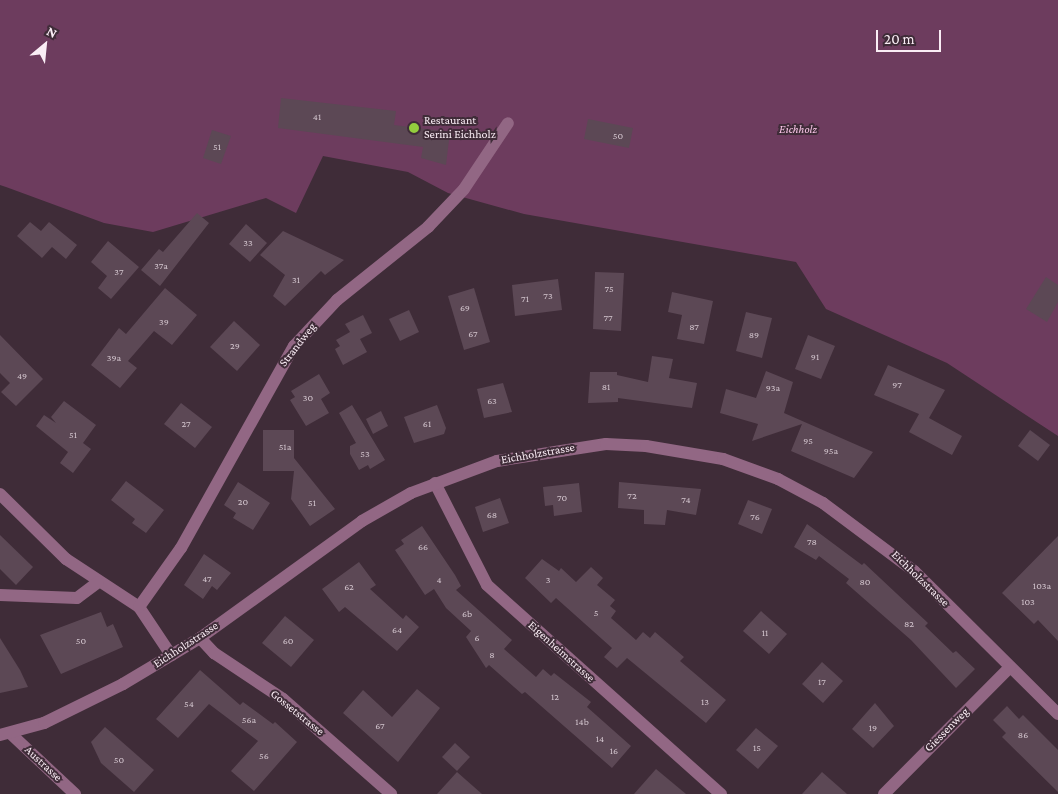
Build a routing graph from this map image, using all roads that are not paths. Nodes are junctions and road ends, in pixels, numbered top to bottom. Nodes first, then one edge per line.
1 (508, 123) dead end
2 (435, 483) junction
3 (0, 494) edge
4 (98, 582) junction
5 (0, 595) edge
6 (138, 608) junction
7 (200, 638) junction
8 (171, 655) junction
9 (1010, 667) junction
10 (1058, 714) edge
11 (6, 734) edge
12 (75, 794) edge
13 (391, 794) edge
14 (721, 794) edge
15 (884, 794) edge

1 - 6 street, Strandweg
2 - 7 street, Eichholzstrasse
2 - 9 street, Eichholzstrasse
2 - 14 street, Eigenheimstrasse
3 - 4 street
4 - 5 street
4 - 6 street
6 - 8 street
7 - 8 street, Eichholzstrasse
7 - 13 street, Gossetstrasse
8 - 11 street, Eichholzstrasse
9 - 10 street, Eichholzstrasse
9 - 15 street, Giessenweg
11 - 12 street, Austrasse

